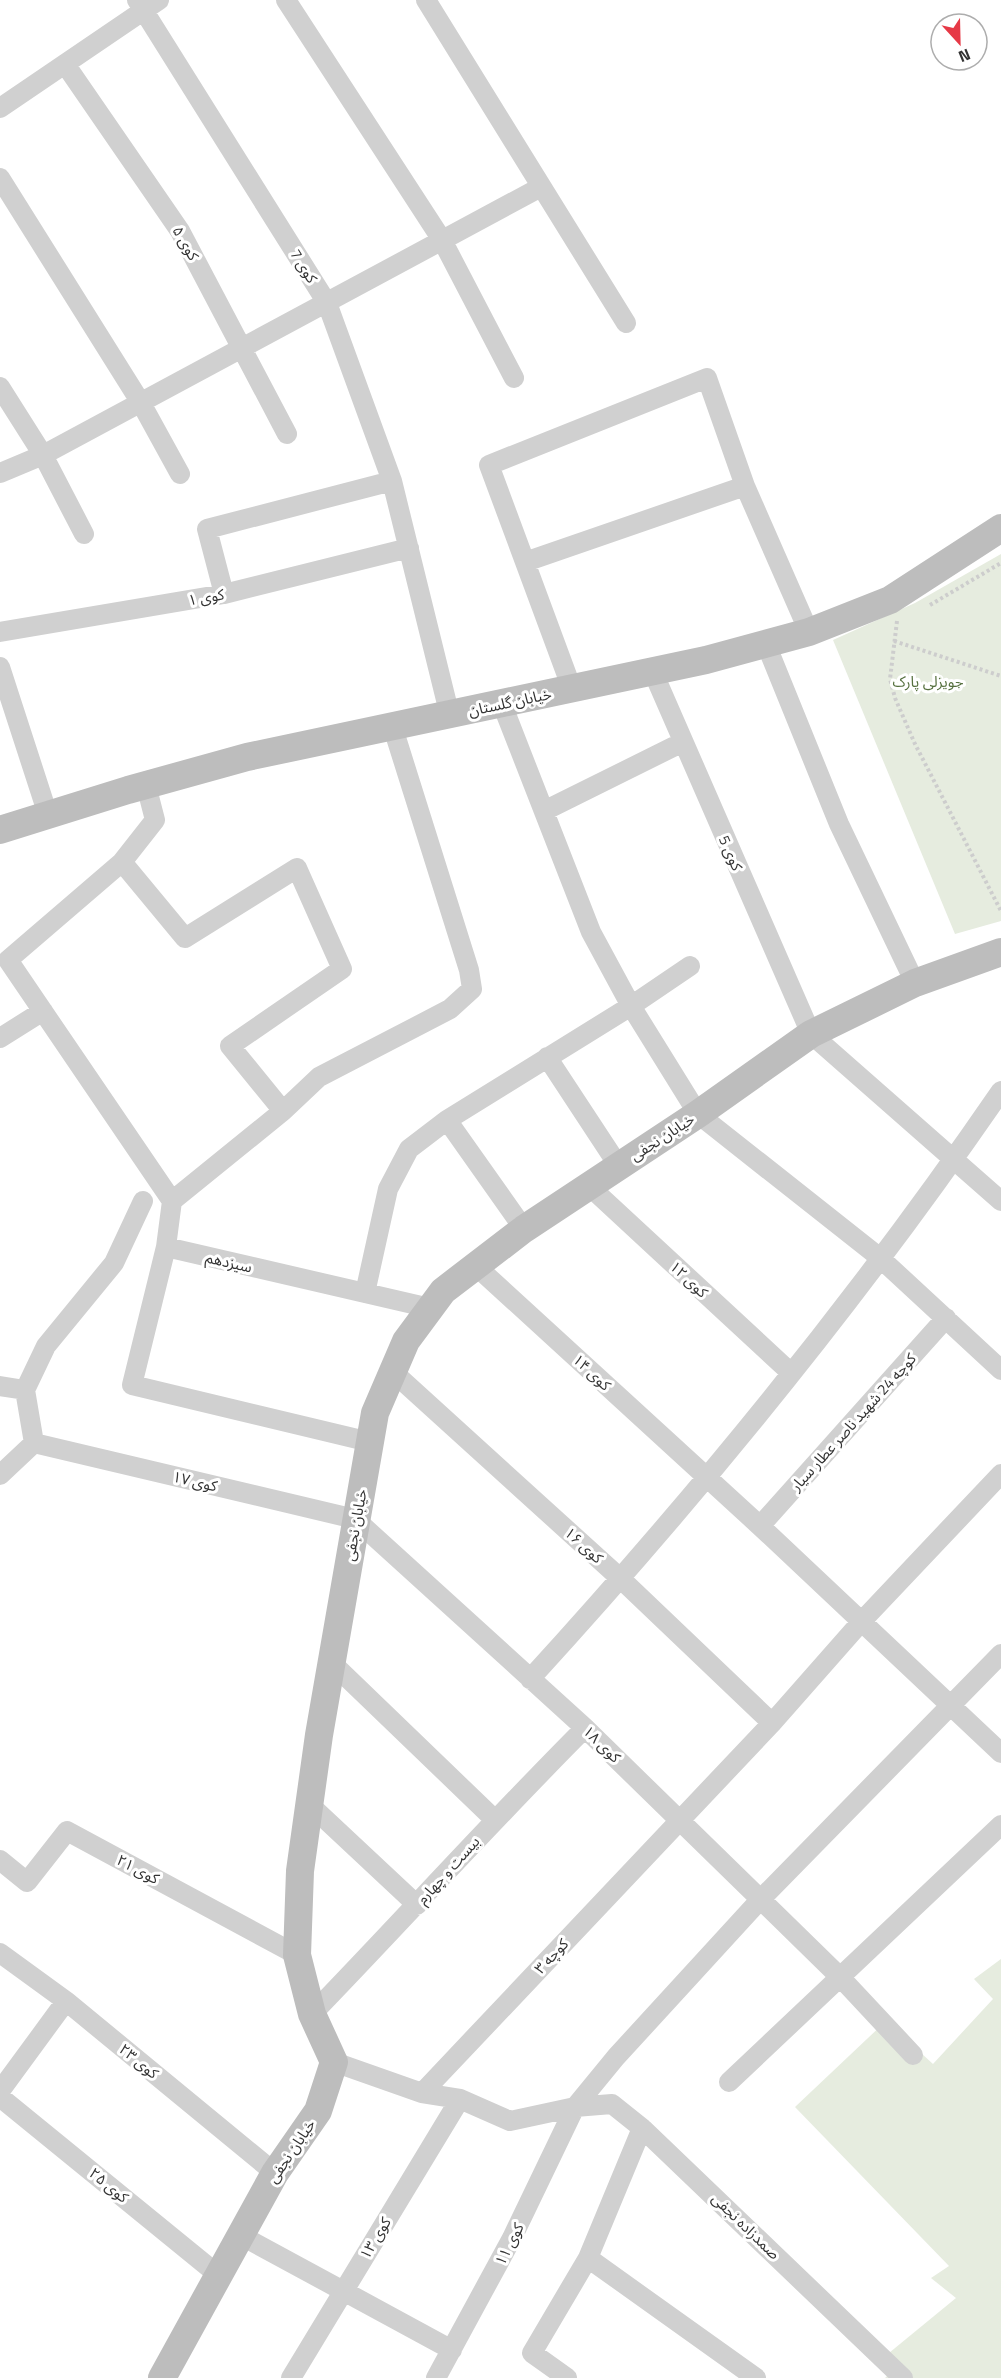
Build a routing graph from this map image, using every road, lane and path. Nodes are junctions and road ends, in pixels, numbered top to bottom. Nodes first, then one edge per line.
1 (286, 0) edge
2 (426, 0) edge
3 (147, 3) edge
4 (65, 64) junction
5 (0, 108) edge
6 (0, 178) edge
7 (541, 187) junction
8 (442, 240) junction
9 (327, 303) junction
10 (626, 323) dead end
11 (244, 347) junction
12 (514, 378) dead end
13 (0, 387) edge
14 (141, 403) junction
15 (287, 434) dead end
16 (43, 455) junction
17 (0, 473) edge
18 (180, 474) dead end
19 (392, 481) junction
20 (745, 486) junction
21 (1001, 528) edge
22 (84, 534) dead end
23 (409, 548) junction
24 (525, 562) junction
25 (1001, 563) edge
26 (224, 594) junction
27 (921, 610) dead end
28 (905, 617) dead end
29 (0, 632) edge
30 (809, 632) junction
31 (894, 640) junction
32 (766, 644) junction
33 (0, 667) edge
34 (653, 672) junction
35 (1001, 676) edge
36 (572, 689) junction
37 (502, 704) junction
38 (450, 716) junction
39 (393, 728) junction
40 (683, 742) junction
41 (146, 785) junction
42 (546, 810) junction
43 (48, 815) junction
44 (0, 830) edge
45 (122, 862) junction
46 (1001, 911) edge
47 (1001, 952) edge
48 (690, 966) dead end
49 (915, 983) junction
50 (631, 1006) junction
51 (43, 1011) junction
52 (811, 1034) junction
53 (0, 1038) edge
54 (547, 1057) junction
55 (1001, 1091) edge
56 (283, 1111) junction
57 (698, 1114) junction
58 (447, 1119) junction
59 (954, 1160) junction
60 (618, 1165) junction
61 (588, 1185) junction
62 (142, 1200) dead end
63 (172, 1201) junction
64 (1001, 1201) edge
65 (524, 1229) junction
66 (166, 1247) junction
67 (879, 1257) junction
68 (476, 1266) junction
69 (365, 1293) junction
70 (430, 1308) junction
71 (946, 1318) junction
72 (1001, 1370) edge
73 (393, 1372) junction
74 (790, 1372) junction
75 (0, 1386) edge
76 (26, 1390) junction
77 (370, 1442) junction
78 (34, 1443) junction
79 (0, 1474) edge
80 (1001, 1474) edge
81 (707, 1478) junction
82 (355, 1520) junction
83 (760, 1526) junction
84 (621, 1579) junction
85 (861, 1622) junction
86 (1001, 1654) edge
87 (332, 1662) junction
88 (530, 1679) junction
89 (952, 1707) junction
90 (772, 1723) junction
91 (585, 1728) junction
92 (1001, 1753) edge
93 (309, 1804) junction
94 (680, 1818) junction
95 (494, 1819) junction
96 (1001, 1825) edge
97 (0, 1860) edge
98 (759, 1900) junction
99 (417, 1905) junction
100 (0, 1953) edge
101 (297, 1955) junction
102 (841, 1978) junction
103 (66, 2001) junction
104 (312, 2014) junction
105 (913, 2055) dead end
106 (334, 2062) junction
107 (729, 2082) dead end
108 (0, 2091) edge
109 (422, 2093) junction
110 (0, 2097) edge
111 (460, 2099) junction
112 (575, 2107) junction
113 (642, 2128) junction
114 (274, 2173) junction
115 (242, 2236) junction
116 (588, 2258) junction
117 (218, 2274) junction
118 (343, 2290) junction
119 (452, 2350) junction
120 (162, 2378) edge
121 (291, 2378) edge
122 (436, 2378) edge
123 (567, 2378) edge
124 (756, 2378) edge
125 (903, 2378) edge

1 - 8 street
2 - 7 street
3 - 4 street
3 - 9 street, کوی 7
4 - 5 street
4 - 11 street, کوی ۵
6 - 14 street
7 - 8 street
7 - 10 street
8 - 9 street
8 - 12 street
9 - 11 street
9 - 19 street, کوی 7
11 - 14 street
11 - 15 street, کوی ۵
13 - 16 street
14 - 16 street
14 - 18 street
16 - 17 street
16 - 22 street
19 - 23 street, کوی 7
19 - 26 street
20 - 24 street
20 - 24 street
20 - 30 street
21 - 30 street, خیابان گلستان
23 - 26 street, کوی ۱
23 - 38 street
24 - 36 street
25 - 27 path
26 - 29 street, کوی ۱
28 - 31 path
30 - 32 street, خیابان گلستان
31 - 35 path
31 - 46 path
32 - 34 street, خیابان گلستان
32 - 49 street
33 - 43 street
34 - 36 street, خیابان گلستان
34 - 40 street, کوی 5
36 - 37 street, خیابان گلستان
37 - 38 street, خیابان گلستان
37 - 42 street
38 - 39 street, خیابان گلستان
39 - 41 street, خیابان گلستان
39 - 56 street
40 - 42 street
40 - 52 street, کوی 5
41 - 43 street, خیابان گلستان
41 - 45 street
42 - 50 street
43 - 44 street, خیابان گلستان
45 - 51 street
45 - 56 street
47 - 49 street, خیابان نجفی
48 - 50 street
49 - 52 street, خیابان نجفی
50 - 54 street
50 - 57 street
51 - 53 street
51 - 63 street
52 - 57 street, خیابان نجفی
52 - 59 street
54 - 58 street
54 - 60 street
55 - 59 street
56 - 63 street
57 - 60 street, خیابان نجفی
57 - 67 street
58 - 65 street
58 - 69 street
59 - 64 street
59 - 67 street
60 - 61 street, خیابان نجفی
61 - 65 street, خیابان نجفی
61 - 74 street, کوی ۱۲
62 - 76 street
63 - 66 street
65 - 68 street, خیابان نجفی
66 - 69 street, سیزدهم
66 - 77 street
67 - 71 street
67 - 74 street
68 - 70 street, خیابان نجفی
68 - 81 street, کوی ۱۴
69 - 70 street, سیزدهم
70 - 73 street, خیابان نجفی
71 - 72 street
71 - 83 street, کوچه 24 شهید ناصر عطار سیار
73 - 77 street, خیابان نجفی
73 - 84 street, کوی ۱۶
74 - 81 street
75 - 76 street
76 - 78 street
77 - 82 street, خیابان نجفی
78 - 79 street
78 - 82 street, کوی ۱۷
80 - 85 street, کوچه ۳
81 - 83 street, کوی ۱۴
81 - 84 street
82 - 87 street, خیابان نجفی
82 - 88 street, کوی ۱۸
83 - 85 street, کوی ۱۴
84 - 88 street
84 - 90 street, کوی ۱۶
85 - 89 street, کوی ۱۴
85 - 90 street, کوچه ۳
86 - 89 street, کوی ۱۱
87 - 93 street, خیابان نجفی
87 - 95 street
88 - 91 street, کوی ۱۸
89 - 92 street, کوی ۱۴
89 - 98 street, کوی ۱۱
90 - 94 street, کوچه ۳
91 - 94 street, کوی ۱۸
91 - 95 street, بیست و چهارم
93 - 99 street
93 - 101 street, خیابان نجفی
94 - 98 street, کوی ۱۸
94 - 109 street, کوچه ۳
95 - 99 street, بیست و چهارم
96 - 102 street
97 - 101 street, کوی ۲۱
98 - 102 street, کوی ۱۸
98 - 112 street, کوی ۱۱
99 - 104 street, بیست و چهارم
100 - 103 street, کوی ۲۳
101 - 104 street, خیابان نجفی
102 - 105 street, کوی ۱۸
102 - 107 street
103 - 108 street
103 - 114 street, کوی ۲۳
104 - 106 street, خیابان نجفی
106 - 109 street, صمدزاده نجفی
106 - 114 street, خیابان نجفی
109 - 111 street, صمدزاده نجفی
110 - 117 street, کوی ۲۵
111 - 112 street, صمدزاده نجفی
111 - 118 street, کوی ۱۳
112 - 113 street, صمدزاده نجفی
112 - 119 street, کوی ۱۱
113 - 116 street
113 - 125 street, صمدزاده نجفی
114 - 115 street, خیابان نجفی
115 - 117 street, خیابان نجفی
115 - 118 street
116 - 123 street
116 - 124 street
117 - 120 street, خیابان نجفی
118 - 119 street
118 - 121 street, کوی ۱۳
119 - 122 street, کوی ۱۱

